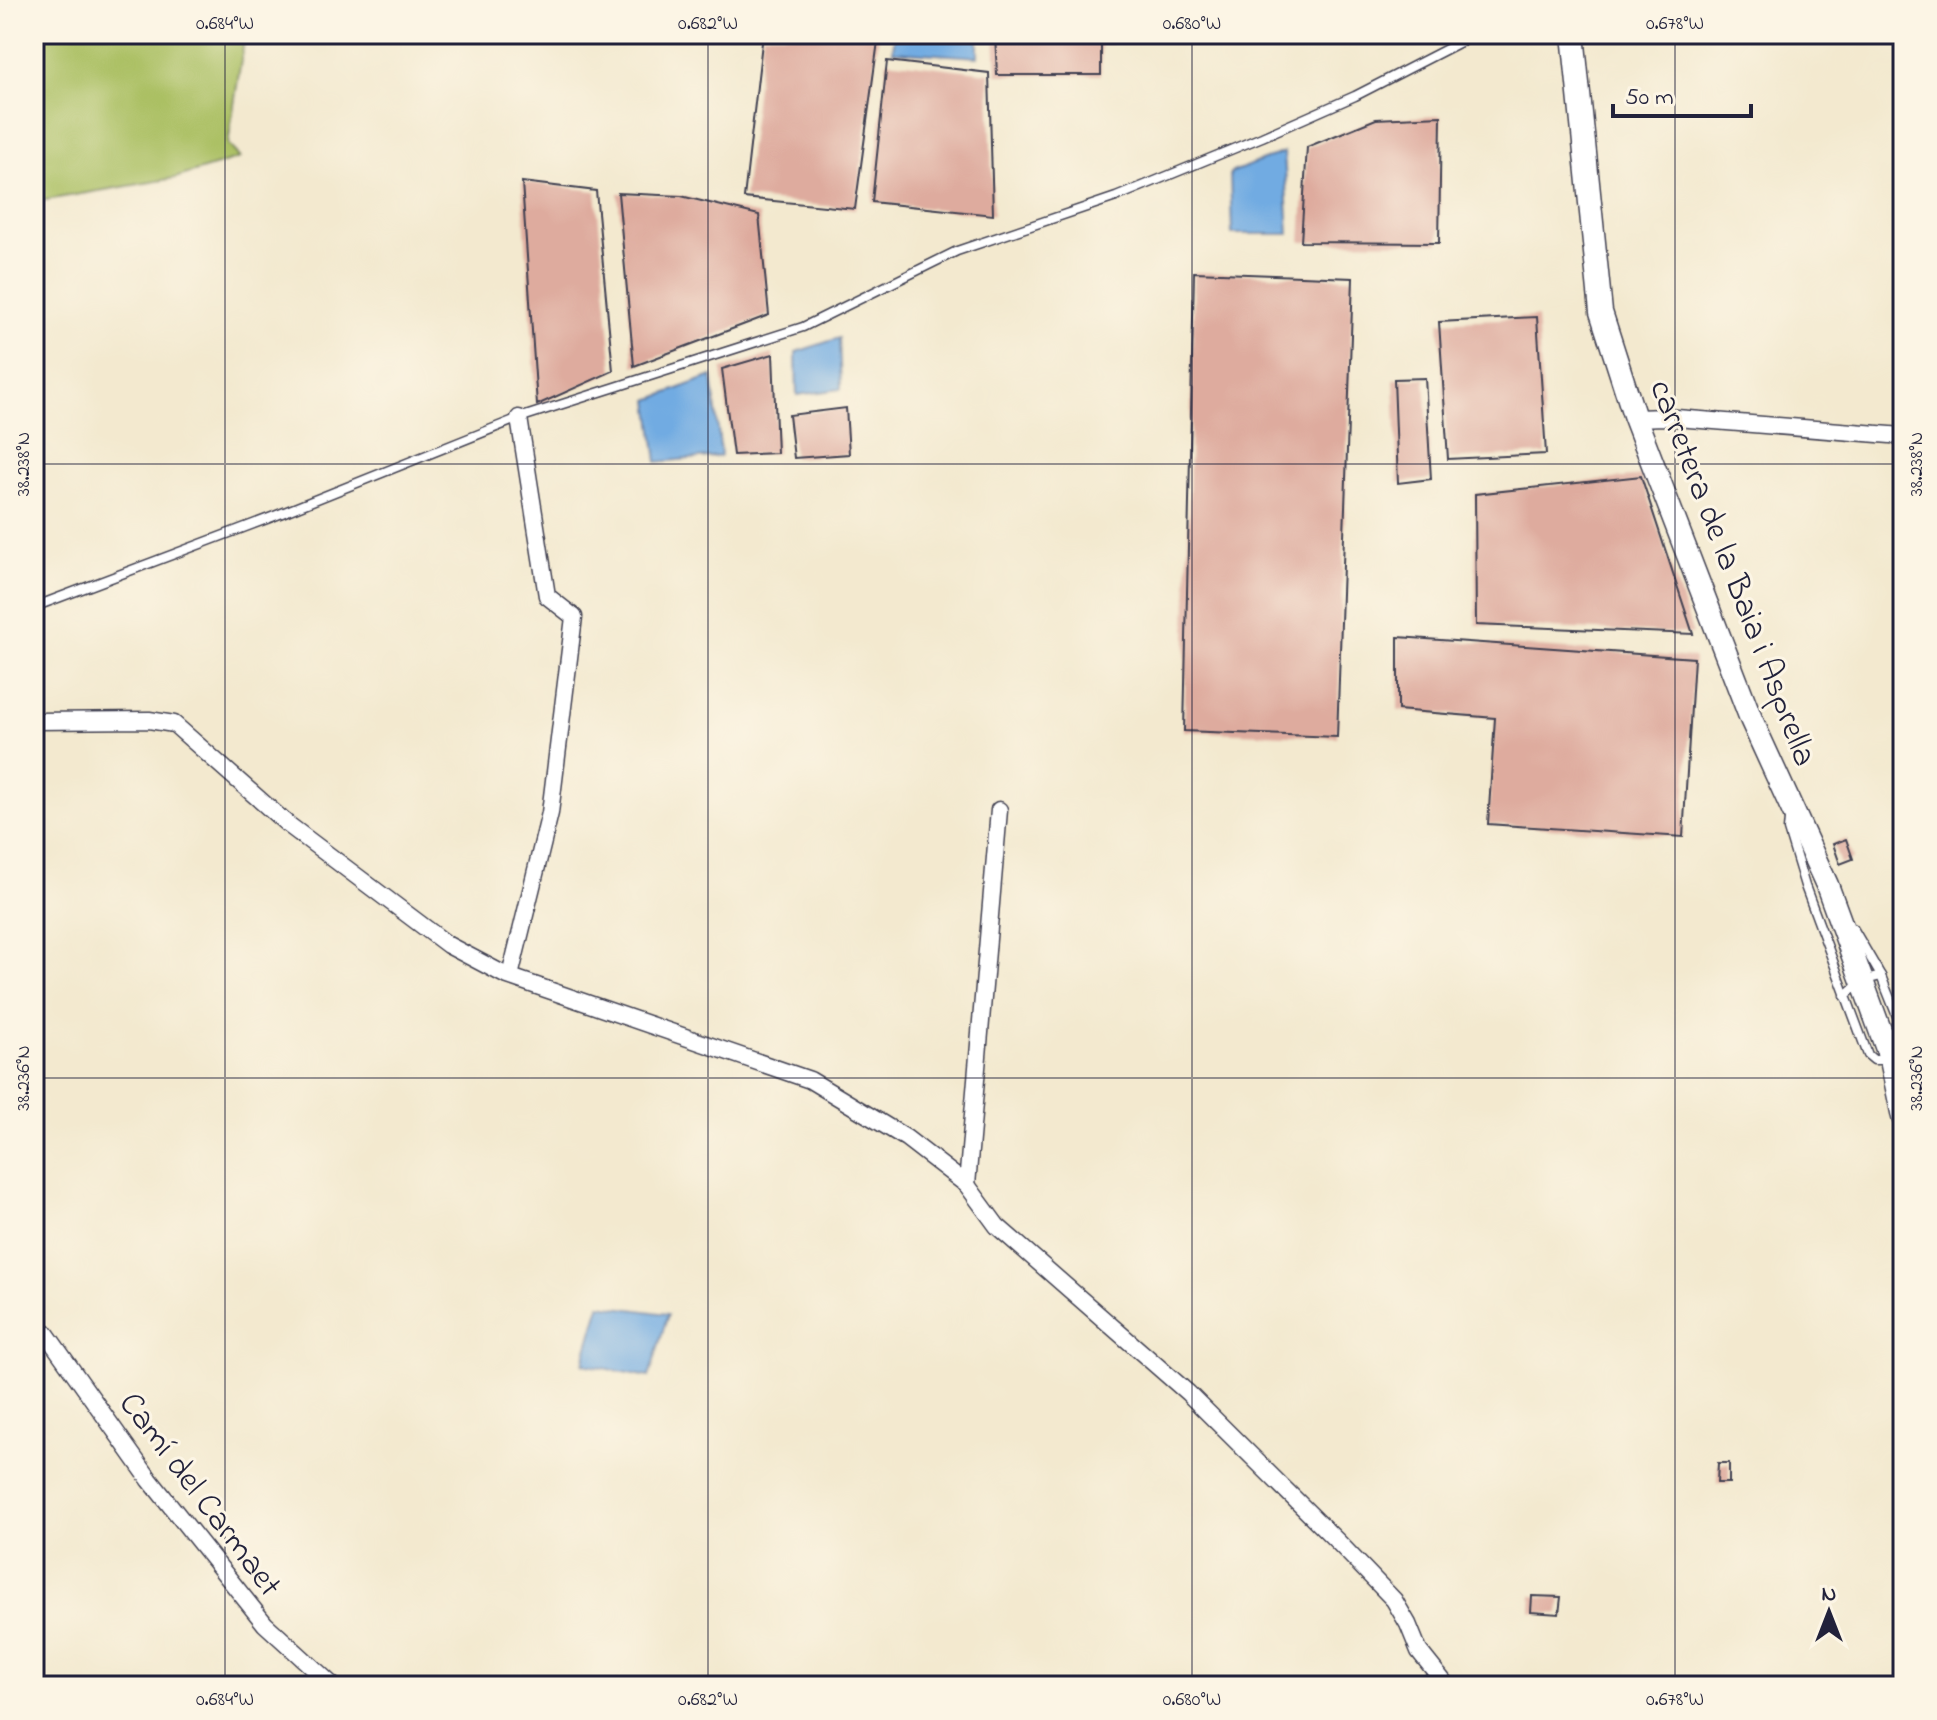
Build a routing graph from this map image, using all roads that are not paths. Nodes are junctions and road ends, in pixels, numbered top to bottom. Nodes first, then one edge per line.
1 (1476, 34) edge
2 (1573, 34) edge
3 (519, 418) junction
4 (1636, 418) junction
5 (1903, 436) edge
6 (34, 607) edge
7 (34, 721) edge
8 (1791, 806) junction
9 (999, 810) dead end
10 (510, 976) junction
11 (1863, 984) junction
12 (1903, 1031) edge
13 (1897, 1058) edge
14 (1903, 1117) edge
15 (967, 1185) junction
16 (34, 1328) edge
17 (333, 1686) edge
18 (1447, 1686) edge

1 - 3 lane
2 - 4 main road, carretera de la Baia i Asprella
3 - 6 lane
3 - 10 street
4 - 5 street
4 - 8 main road, carretera de la Baia i Asprella
7 - 10 street
8 - 11 main road, carretera de la Baia i Asprella
8 - 11 lane
9 - 15 street
10 - 15 street
11 - 12 lane
11 - 13 main road, carretera de la Baia i Asprella
13 - 14 main road, carretera de la Baia i Asprella
15 - 18 street
16 - 17 street, Camí del Carmaet

